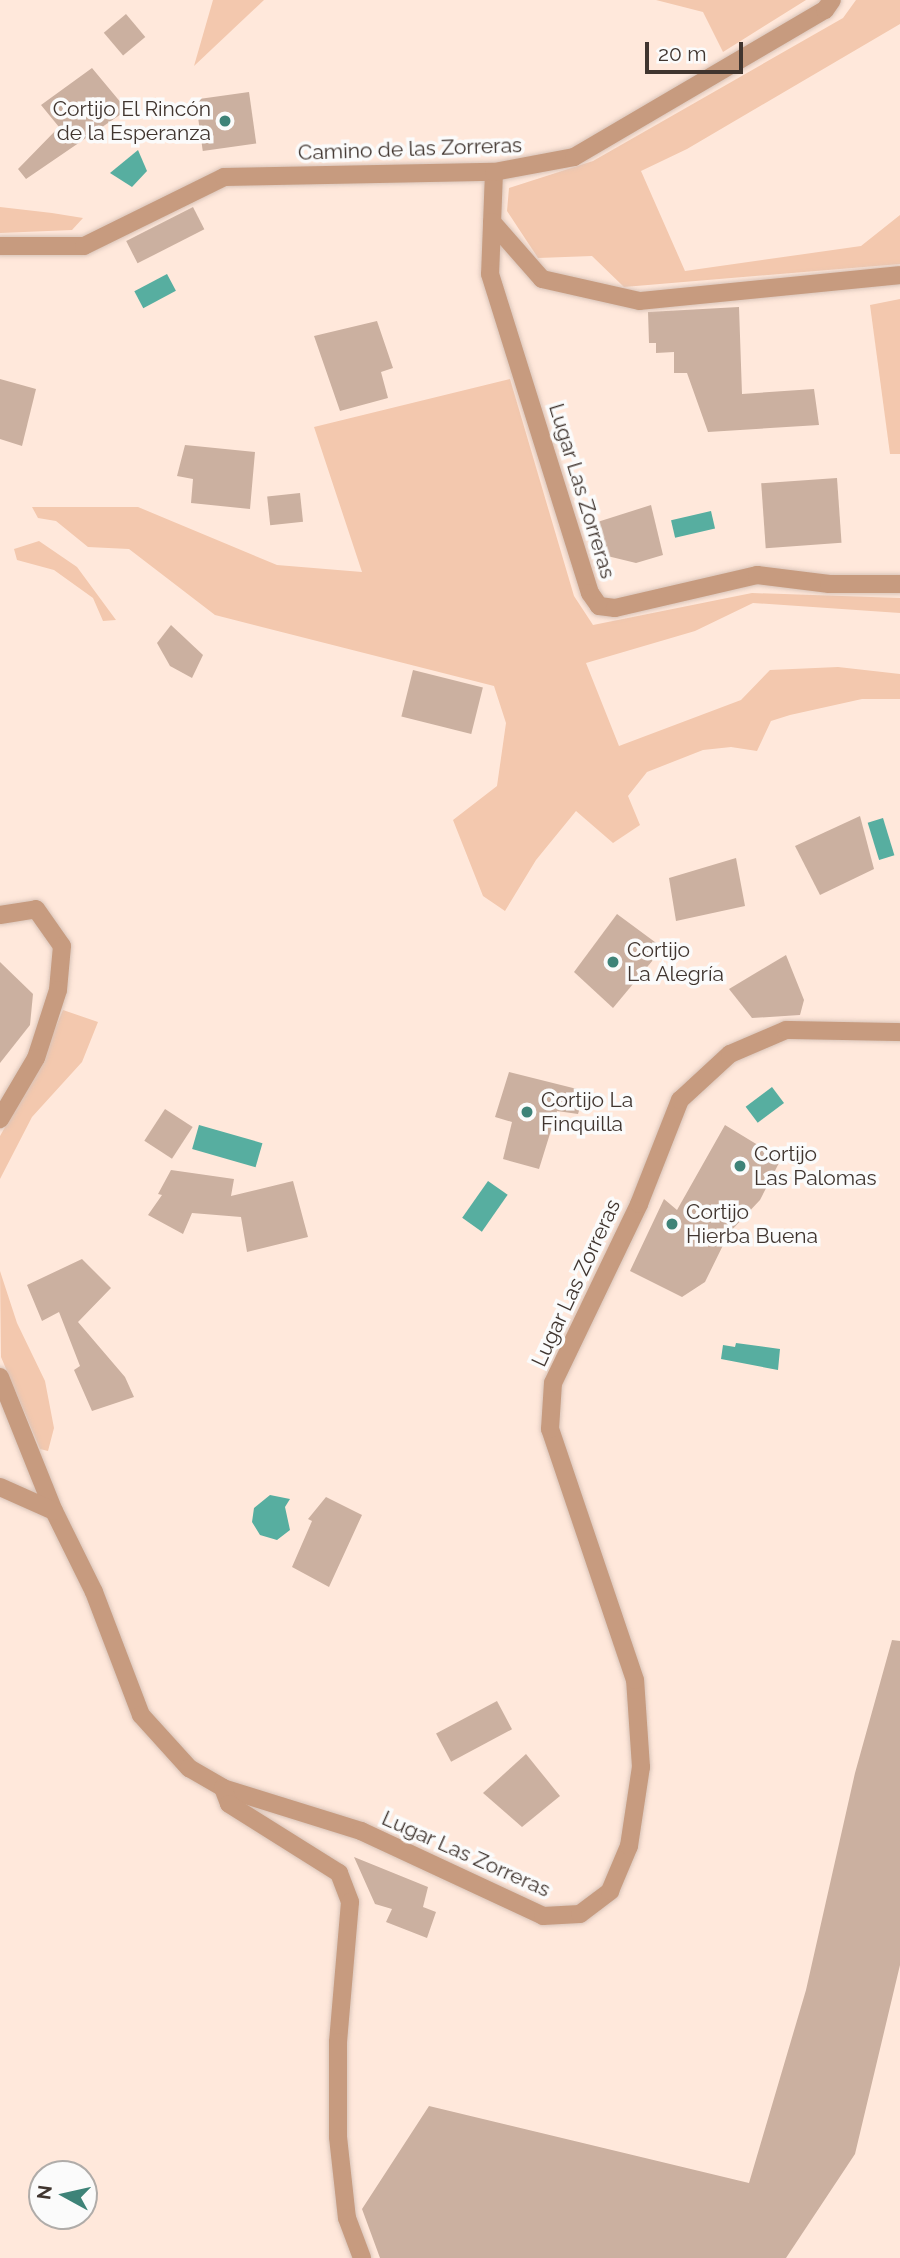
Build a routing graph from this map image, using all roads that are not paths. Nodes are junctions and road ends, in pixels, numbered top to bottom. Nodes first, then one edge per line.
1 (832, 0) edge
2 (494, 172) junction
3 (492, 222) junction
4 (0, 246) edge
5 (900, 275) edge
6 (900, 584) edge
7 (0, 915) edge
8 (900, 1032) edge
9 (0, 1119) edge
10 (0, 1377) edge
11 (0, 1487) edge
12 (54, 1511) junction
13 (223, 1787) junction
14 (362, 2258) edge

1 - 2 street, Camino de las Zorreras
2 - 3 street, Lugar Las Zorreras
2 - 4 street, Camino de las Zorreras
3 - 5 street
3 - 6 street, Lugar Las Zorreras
7 - 9 street
8 - 13 street, Lugar Las Zorreras
10 - 12 street
11 - 12 street
12 - 13 street
13 - 14 street

